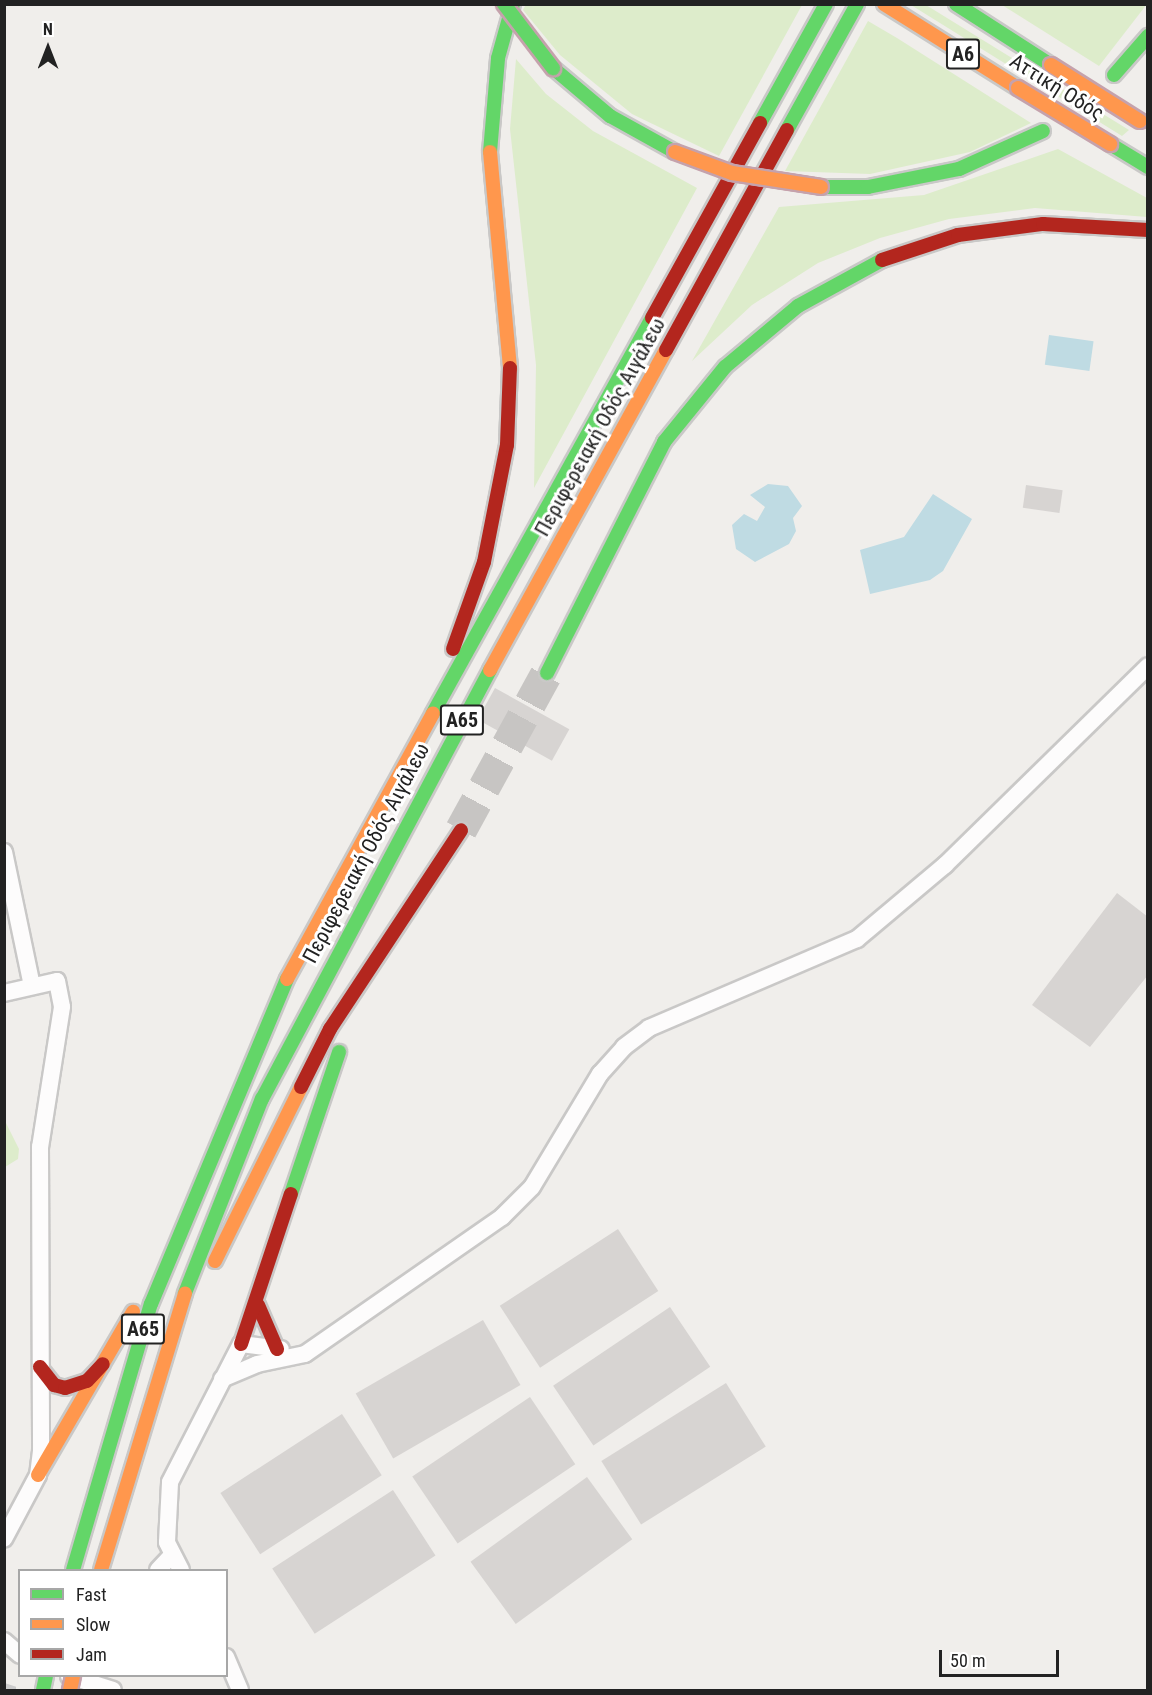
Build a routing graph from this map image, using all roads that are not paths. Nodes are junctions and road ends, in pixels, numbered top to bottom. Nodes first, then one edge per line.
1 (504, 4) edge
2 (513, 4) edge
3 (826, 4) edge
4 (857, 4) edge
5 (884, 4) edge
6 (956, 4) edge
7 (1148, 36) edge
8 (1114, 75) dead end
9 (1144, 123) edge
10 (1043, 131) dead end
11 (1148, 167) edge
12 (1148, 230) edge
13 (1148, 666) edge
14 (547, 673) tunnel mouth
15 (461, 830) tunnel mouth
16 (362, 848) junction
17 (4, 852) edge
18 (435, 871) junction
19 (32, 987) junction
20 (4, 993) edge
21 (355, 1020) dead end
22 (345, 1040) dead end
23 (235, 1095) junction
24 (258, 1305) junction
25 (241, 1344) junction
26 (277, 1349) junction
27 (305, 1354) junction
28 (110, 1357) junction
29 (40, 1367) junction
30 (222, 1379) junction
31 (130, 1463) junction
32 (38, 1475) junction
33 (4, 1539) edge
34 (172, 1555) junction
35 (73, 1569) edge
36 (100, 1569) edge
37 (159, 1569) edge
38 (180, 1569) edge
39 (4, 1641) edge
40 (18, 1653) edge
41 (228, 1662) edge
42 (74, 1677) edge
43 (113, 1690) edge
44 (240, 1690) edge

1 - 10 highway, bridge
2 - 16 highway
3 - 16 highway, Περιφερειακή Οδός Αιγάλεω / Α65
4 - 31 highway, Περιφερειακή Οδός Αιγάλεω / Α65
5 - 11 highway, Αττική Οδός / Α6, bridge
6 - 9 highway, Αττική Οδός / Α6, bridge
7 - 8 highway
12 - 14 highway
13 - 27 street
15 - 18 highway
16 - 23 highway, Περιφερειακή Οδός Αιγάλεω / Α65
17 - 19 street
18 - 21 highway
18 - 31 highway
19 - 20 street
19 - 29 street
22 - 24 highway
23 - 28 highway
23 - 35 highway, Περιφερειακή Οδός Αιγάλεω / Α65
24 - 25 highway
24 - 26 highway
25 - 26 street
25 - 30 street
26 - 27 street
27 - 30 street
28 - 29 highway
28 - 32 highway
29 - 32 street
30 - 34 street
31 - 36 highway, Περιφερειακή Οδός Αιγάλεω / Α65
32 - 33 street
34 - 37 street
34 - 38 street
39 - 40 street
41 - 44 street
42 - 43 street

